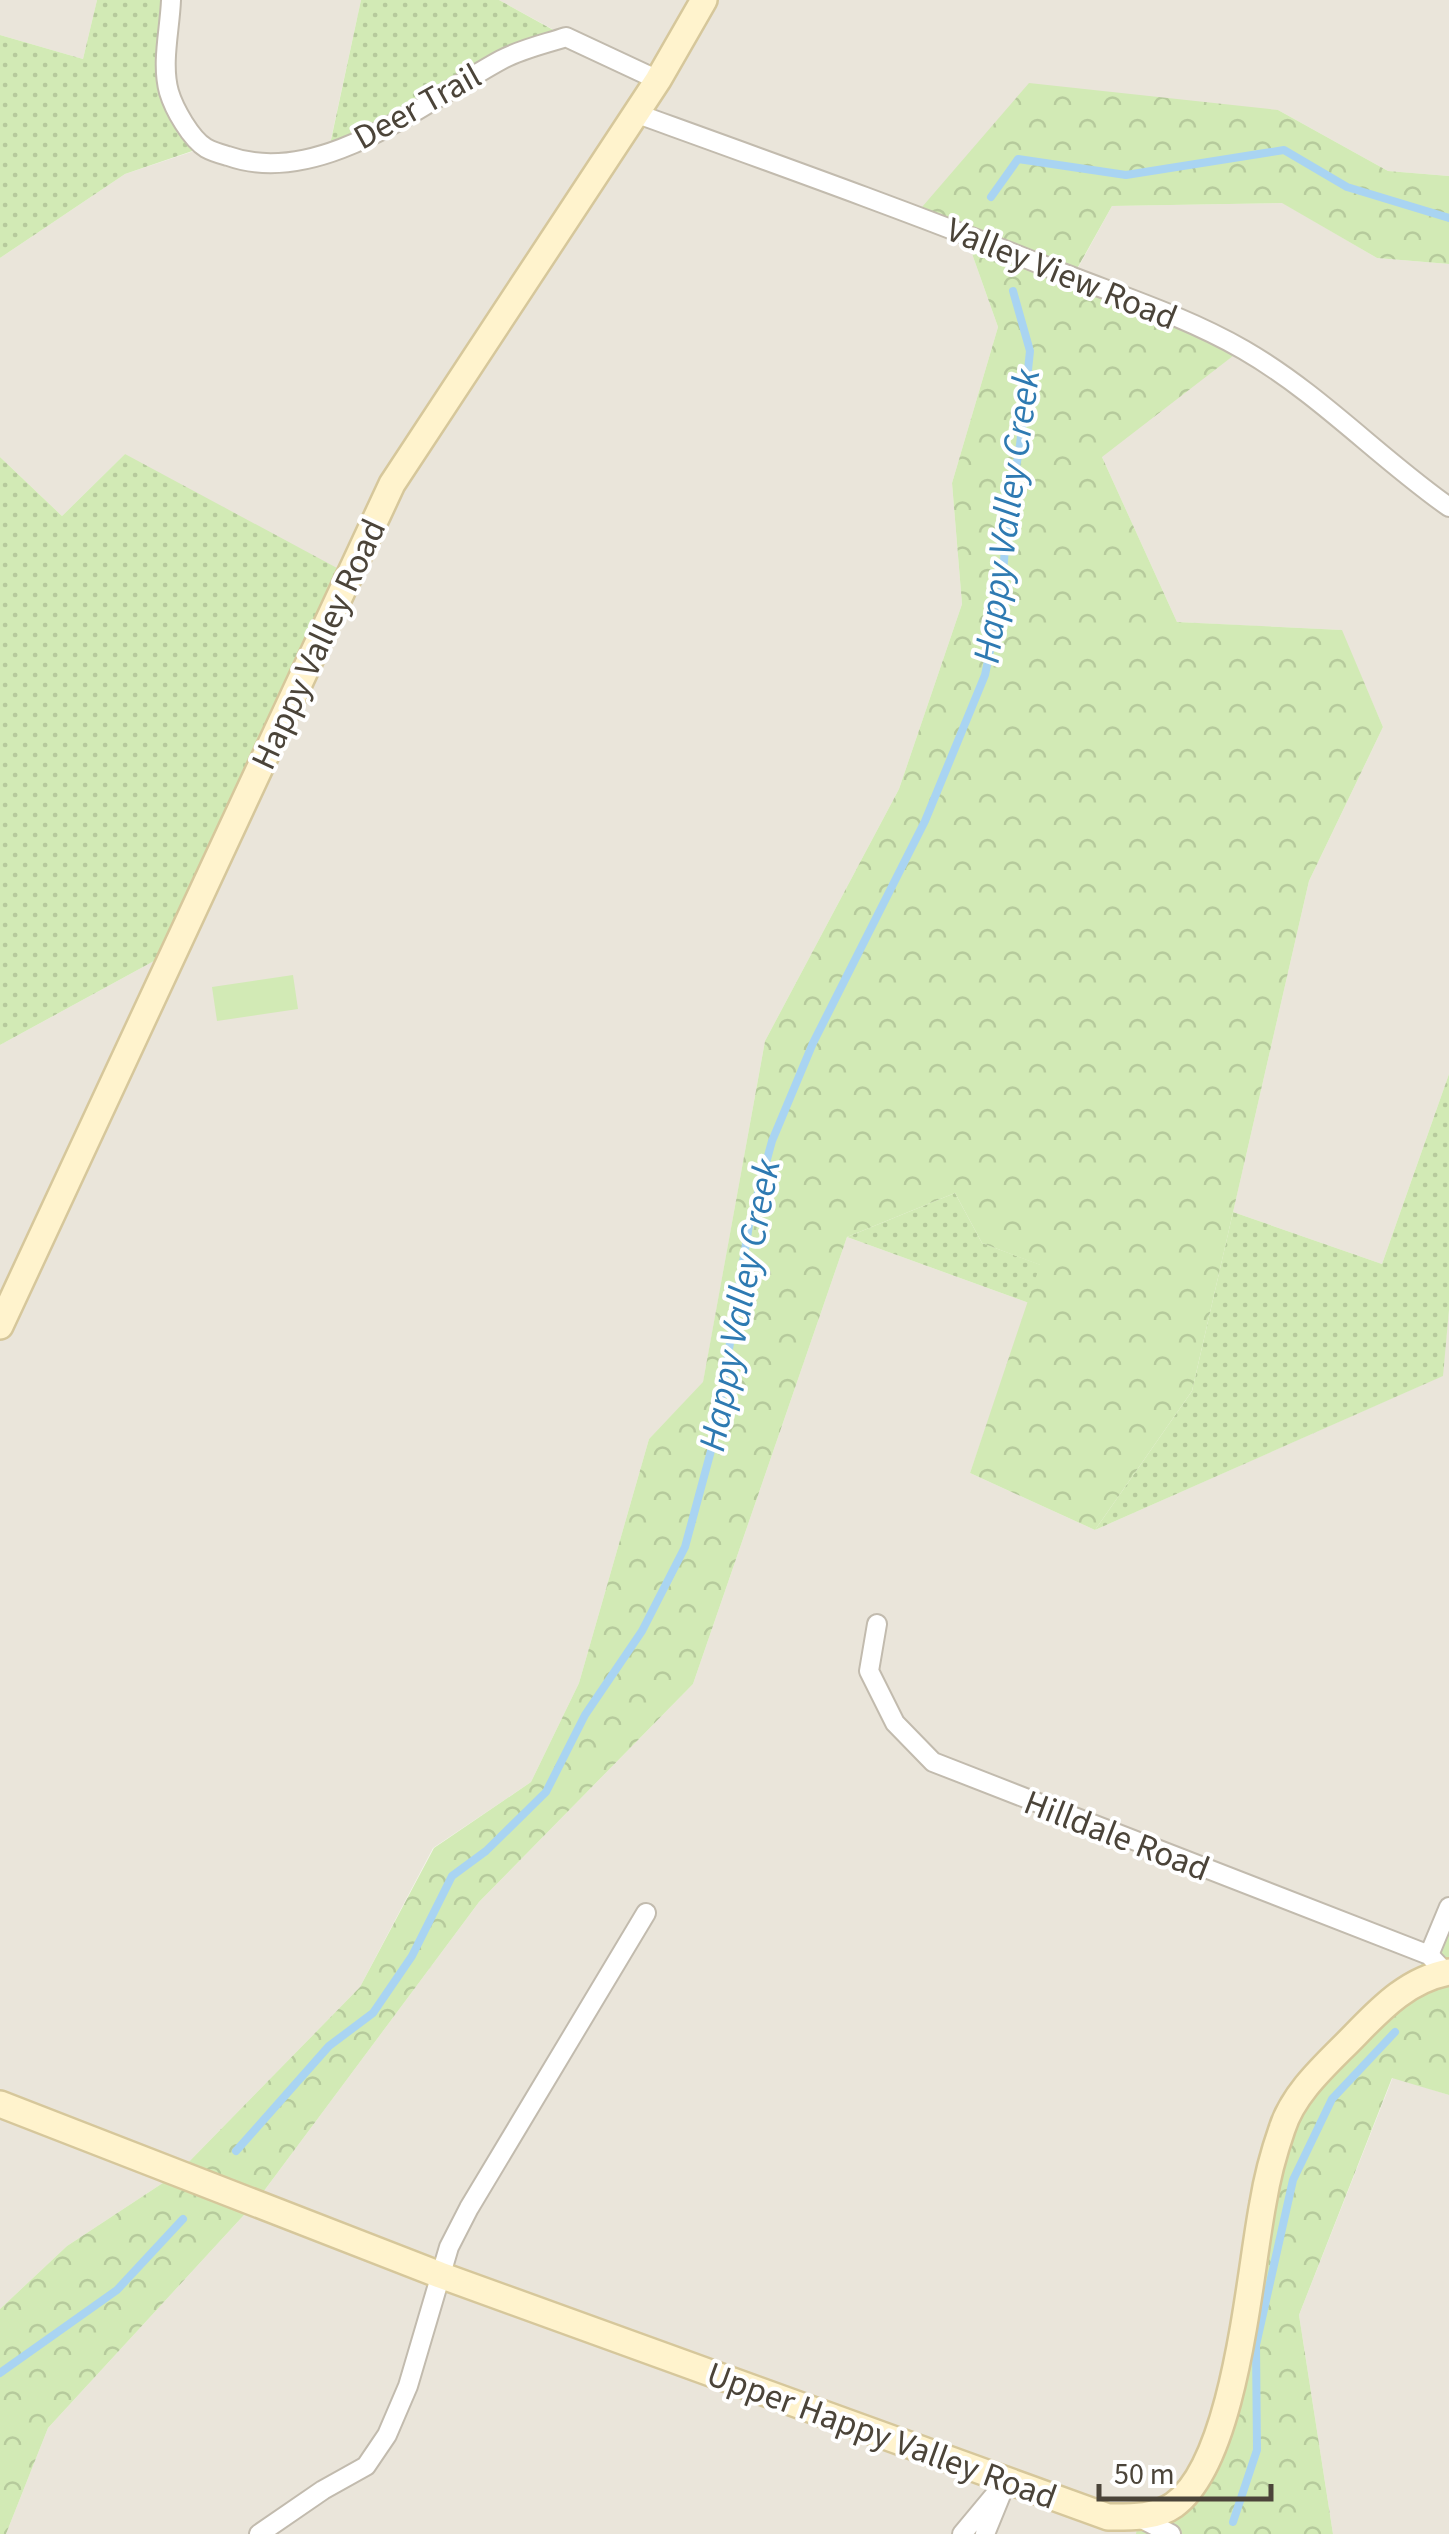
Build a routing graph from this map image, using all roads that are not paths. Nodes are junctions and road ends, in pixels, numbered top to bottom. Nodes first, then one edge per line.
1 (170, 0) edge
2 (704, 0) edge
3 (658, 80) junction
4 (635, 113) junction
5 (1449, 506) edge
6 (0, 1326) edge
7 (877, 1624) dead end
8 (1449, 1907) edge
9 (646, 1913) dead end
10 (1441, 1966) edge
11 (0, 2104) edge
12 (440, 2275) junction
13 (1007, 2480) junction
14 (1138, 2518) junction
15 (259, 2534) edge
16 (962, 2534) edge
17 (984, 2534) edge
18 (1171, 2534) edge

1 - 3 street, Deer Trail
2 - 3 street, Happy Valley Road
3 - 4 street, Happy Valley Road
4 - 5 street, Valley View Road
4 - 6 street, Happy Valley Road
7 - 10 street, Hilldale Road
8 - 10 street
9 - 12 street
10 - 14 street
11 - 12 street, Upper Happy Valley Road
12 - 13 street, Upper Happy Valley Road
12 - 15 street
13 - 14 street, Upper Happy Valley Road
13 - 16 street
13 - 17 street
14 - 18 street

